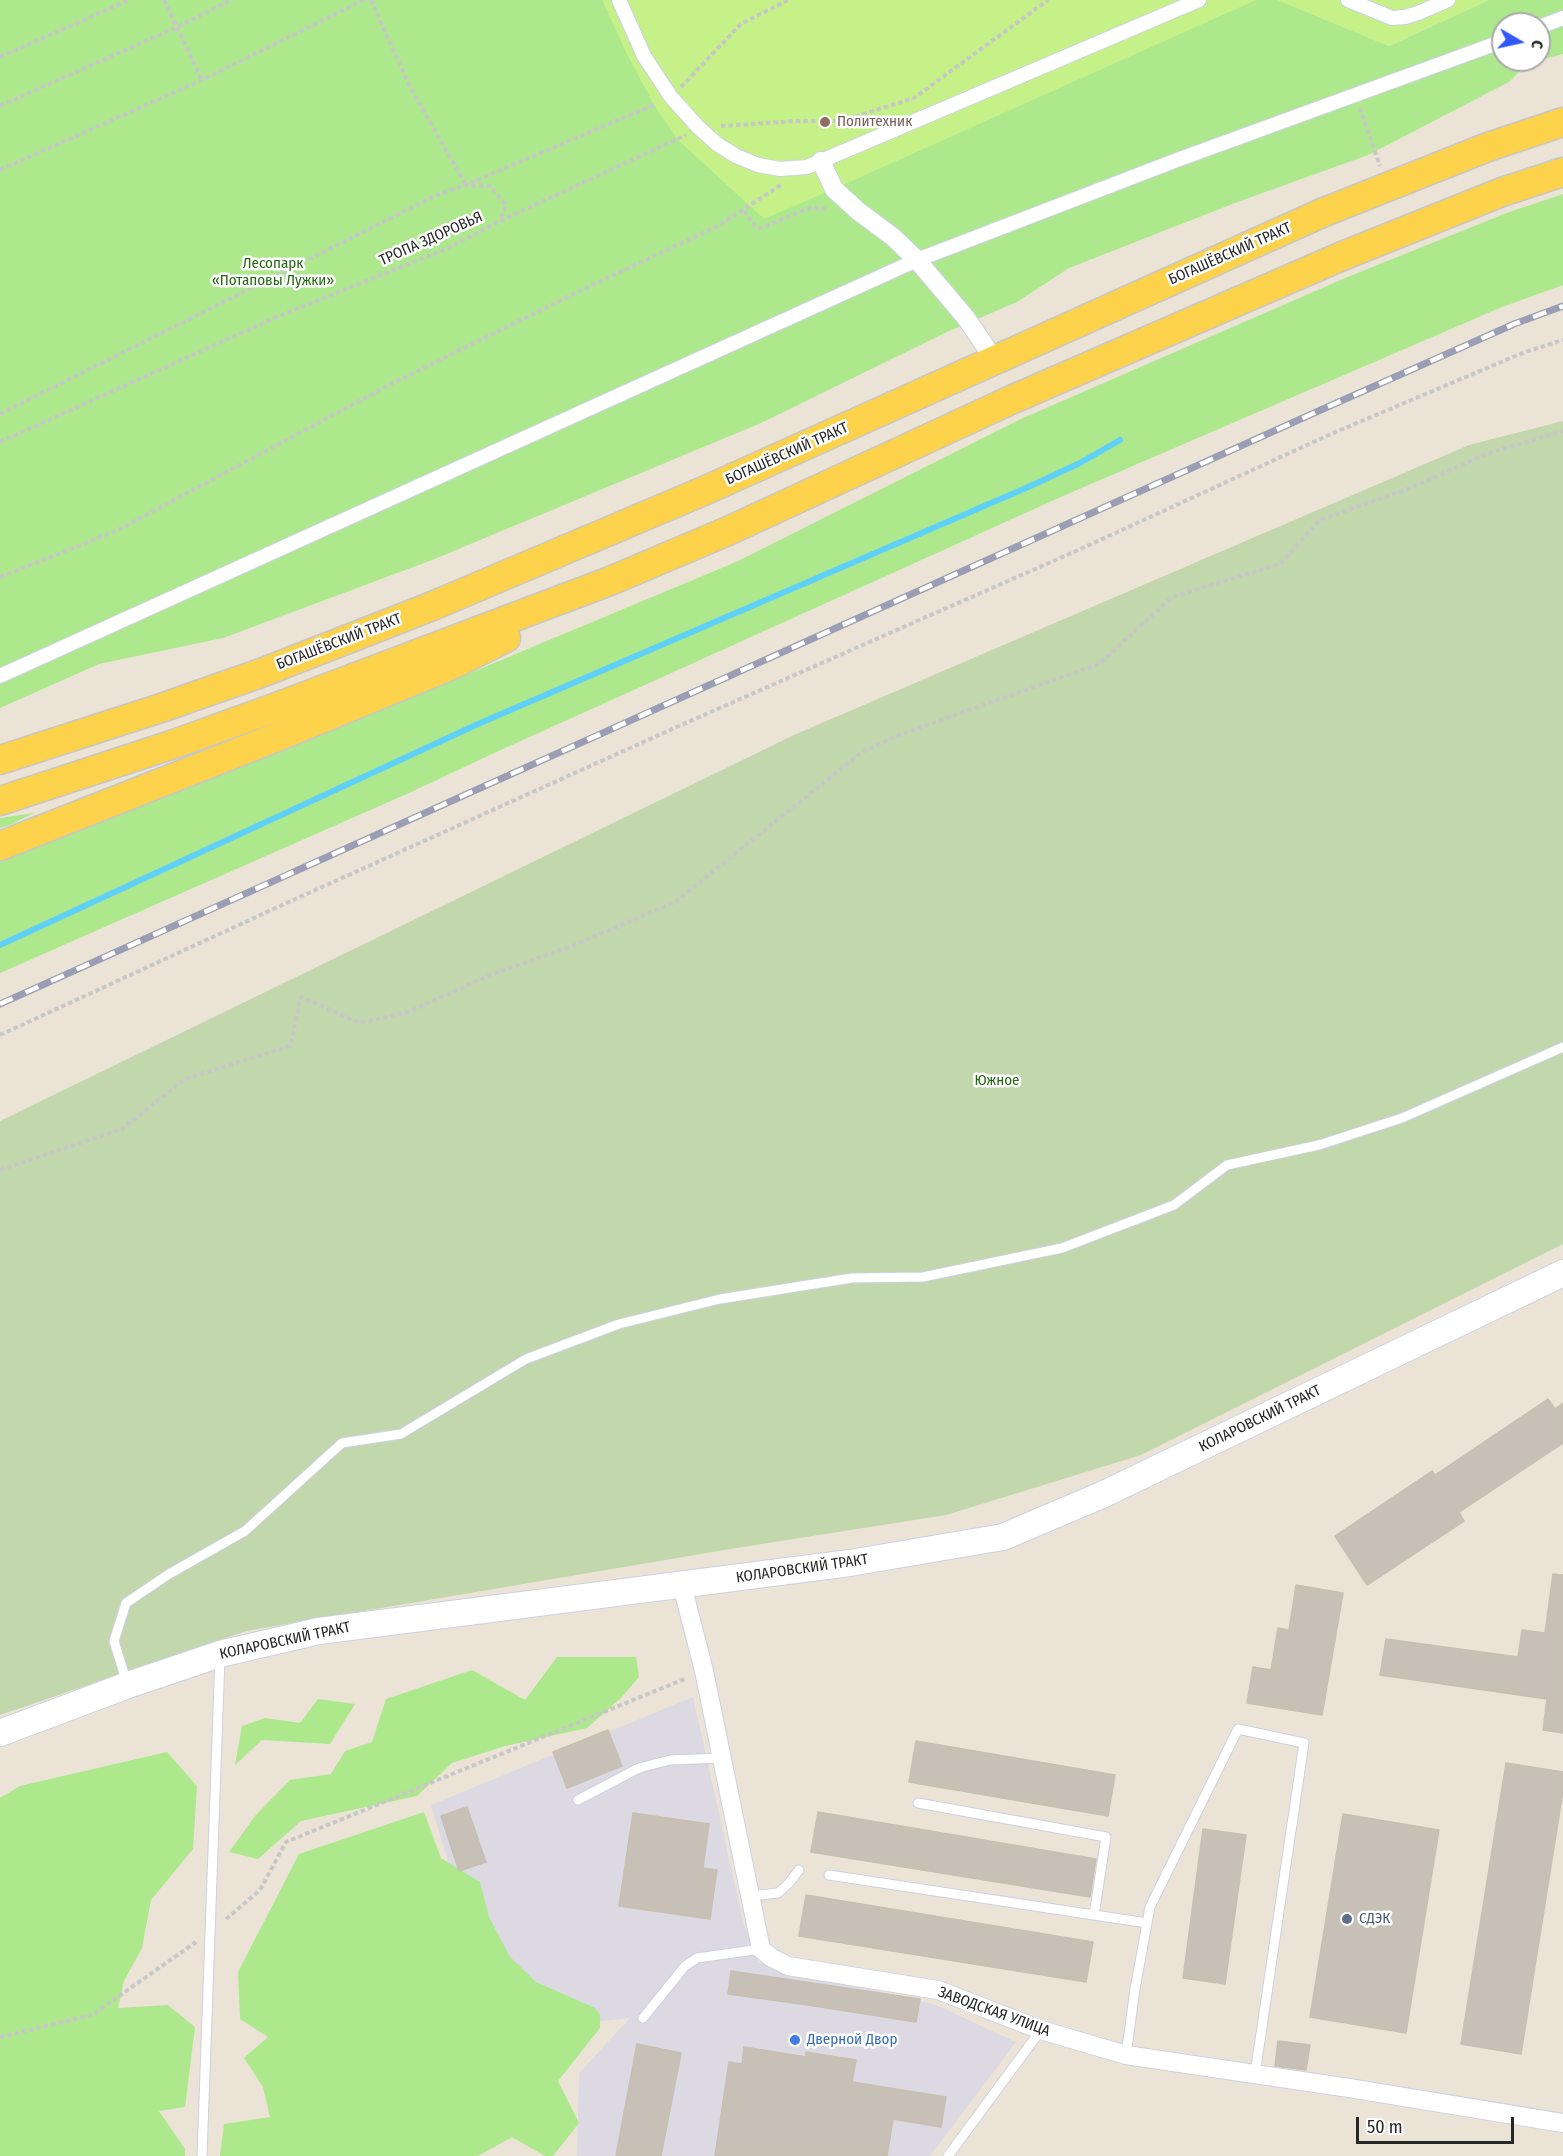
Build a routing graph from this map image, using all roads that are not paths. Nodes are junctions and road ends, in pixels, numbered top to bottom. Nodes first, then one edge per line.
1 (619, 0) edge
2 (1199, 0) edge
3 (1348, 0) edge
4 (1448, 0) edge
5 (1491, 45) edge
6 (1563, 122) edge
7 (814, 164) junction
8 (1563, 172) edge
9 (916, 260) junction
10 (994, 359) junction
11 (610, 581) junction
12 (0, 676) edge
13 (0, 760) edge
14 (0, 801) edge
15 (0, 846) edge
16 (1563, 1047) edge
17 (1563, 1273) edge
18 (682, 1585) junction
19 (220, 1653) junction
20 (128, 1685) junction
21 (0, 1733) edge
22 (722, 1758) junction
23 (578, 1800) dead end
24 (918, 1803) dead end
25 (799, 1870) dead end
26 (829, 1875) dead end
27 (751, 1896) junction
28 (1094, 1915) junction
29 (1147, 1923) junction
30 (761, 1949) junction
31 (643, 2018) dead end
32 (1041, 2030) junction
33 (1126, 2055) junction
34 (1256, 2074) junction
35 (1563, 2123) edge
36 (202, 2156) edge
37 (948, 2156) edge

1 - 7 street
2 - 7 street
3 - 4 street
5 - 9 street
6 - 10 main road, БОГАШЁВСКИЙ ТРАКТ
7 - 9 street
8 - 11 main road
9 - 10 street
9 - 12 street
10 - 13 main road, БОГАШЁВСКИЙ ТРАКТ
11 - 14 main road
11 - 15 main road
16 - 20 lane
17 - 18 main road, КОЛАРОВСКИЙ ТРАКТ
18 - 19 main road, КОЛАРОВСКИЙ ТРАКТ
18 - 22 street
19 - 20 main road, КОЛАРОВСКИЙ ТРАКТ
19 - 36 lane
20 - 21 main road, КОЛАРОВСКИЙ ТРАКТ
22 - 23 lane
22 - 27 street
24 - 28 lane
25 - 27 lane
26 - 28 lane
27 - 30 street
28 - 29 lane
29 - 33 lane
29 - 34 lane
30 - 31 lane
30 - 32 street, ЗАВОДСКАЯ УЛИЦА
32 - 33 street, ЗАВОДСКАЯ УЛИЦА
32 - 37 lane
33 - 34 street, ЗАВОДСКАЯ УЛИЦА
34 - 35 street, ЗАВОДСКАЯ УЛИЦА

